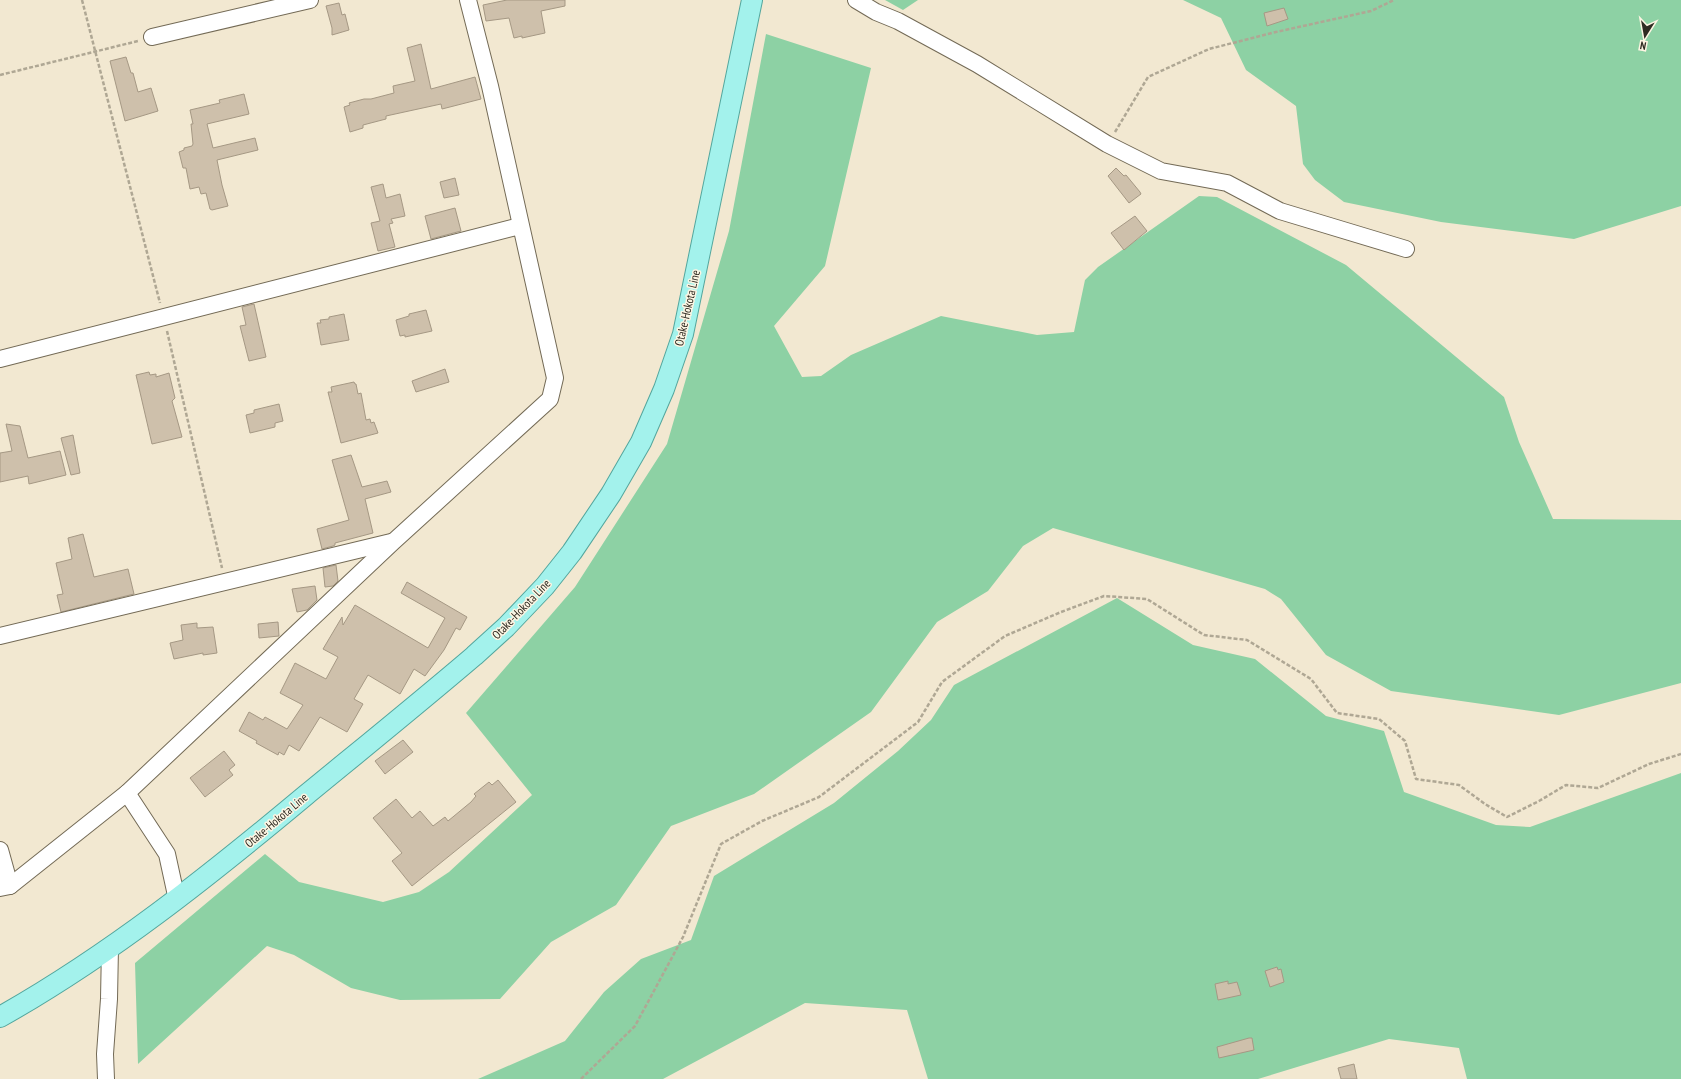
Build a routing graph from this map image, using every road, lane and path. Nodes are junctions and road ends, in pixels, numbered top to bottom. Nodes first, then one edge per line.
1 (82, 0) edge
2 (310, 0) edge
3 (468, 0) edge
4 (752, 0) edge
5 (856, 0) edge
6 (1394, 0) edge
7 (152, 38) joint
8 (95, 51) junction
9 (0, 75) edge
10 (1107, 144) junction
11 (520, 226) junction
12 (1406, 248) dead end
13 (164, 317) junction
14 (0, 359) edge
15 (393, 542) junction
16 (226, 582) junction
17 (0, 636) edge
18 (1681, 754) edge
19 (126, 792) junction
20 (0, 850) edge
21 (5, 887) edge
22 (177, 900) junction
23 (110, 948) junction
24 (0, 1017) edge
25 (106, 1079) edge
26 (581, 1079) edge

1 - 8 path
2 - 7 street
3 - 11 street
4 - 22 main road, Otake-Hokota Line
5 - 10 street
6 - 10 path
7 - 8 path
8 - 9 path
8 - 13 path
10 - 12 street
11 - 13 street
11 - 15 street
13 - 14 street
13 - 16 path
15 - 16 street
15 - 19 street
16 - 17 street
18 - 26 path
19 - 21 street
19 - 22 street
20 - 21 street
22 - 23 main road, Otake-Hokota Line
23 - 24 main road, Otake-Hokota Line
23 - 25 street

